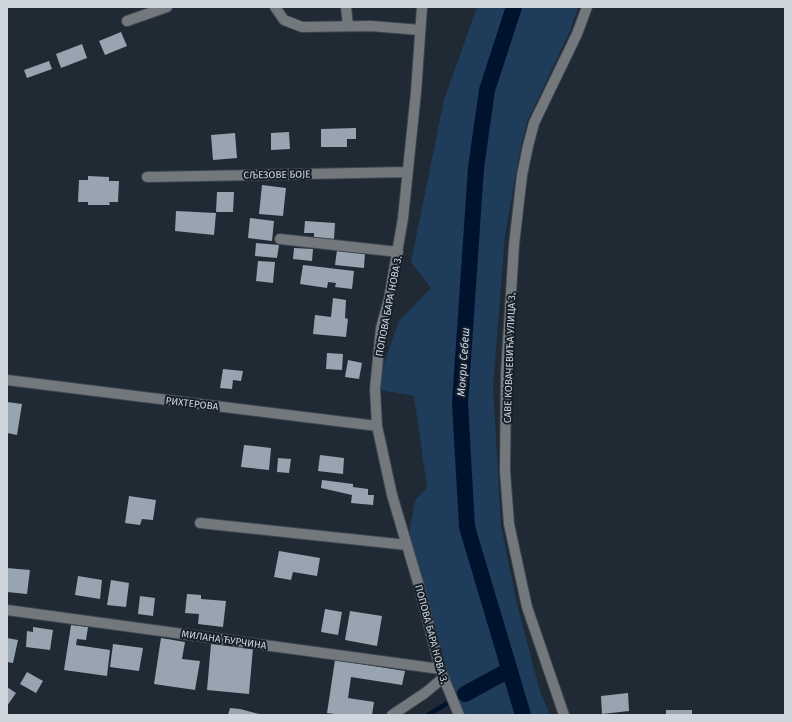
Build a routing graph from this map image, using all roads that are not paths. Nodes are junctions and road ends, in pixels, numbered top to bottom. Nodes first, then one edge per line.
1 (167, 7) edge
2 (275, 7) edge
3 (346, 7) edge
4 (422, 7) edge
5 (587, 7) edge
6 (127, 21) dead end
7 (348, 26) junction
8 (420, 30) junction
9 (407, 172) junction
10 (147, 177) dead end
11 (280, 240) dead end
12 (398, 252) junction
13 (7, 380) edge
14 (377, 426) junction
15 (200, 523) dead end
16 (407, 545) junction
17 (7, 610) edge
18 (442, 674) junction
19 (392, 715) edge
20 (458, 715) edge
21 (564, 715) edge

1 - 6 street
2 - 7 street
3 - 7 street
4 - 8 street, ПОПОВА БАРА НОВА 3.
5 - 21 street, САВЕ КОВАЧЕВИЋА УЛИЦА 3.
7 - 8 street
8 - 9 street, ПОПОВА БАРА НОВА 3.
9 - 10 street, СЉЕЗОВЕ БОЈЕ
9 - 12 street, ПОПОВА БАРА НОВА 3.
11 - 12 street
12 - 14 street, ПОПОВА БАРА НОВА 3.
13 - 14 street, РИХТЕРОВА
14 - 16 street, ПОПОВА БАРА НОВА 3.
15 - 16 street
16 - 18 street, ПОПОВА БАРА НОВА 3.
17 - 18 street, МИЛАНА ЋУРЧИНА
18 - 19 street
18 - 20 street, ПОПОВА БАРА НОВА 3.

